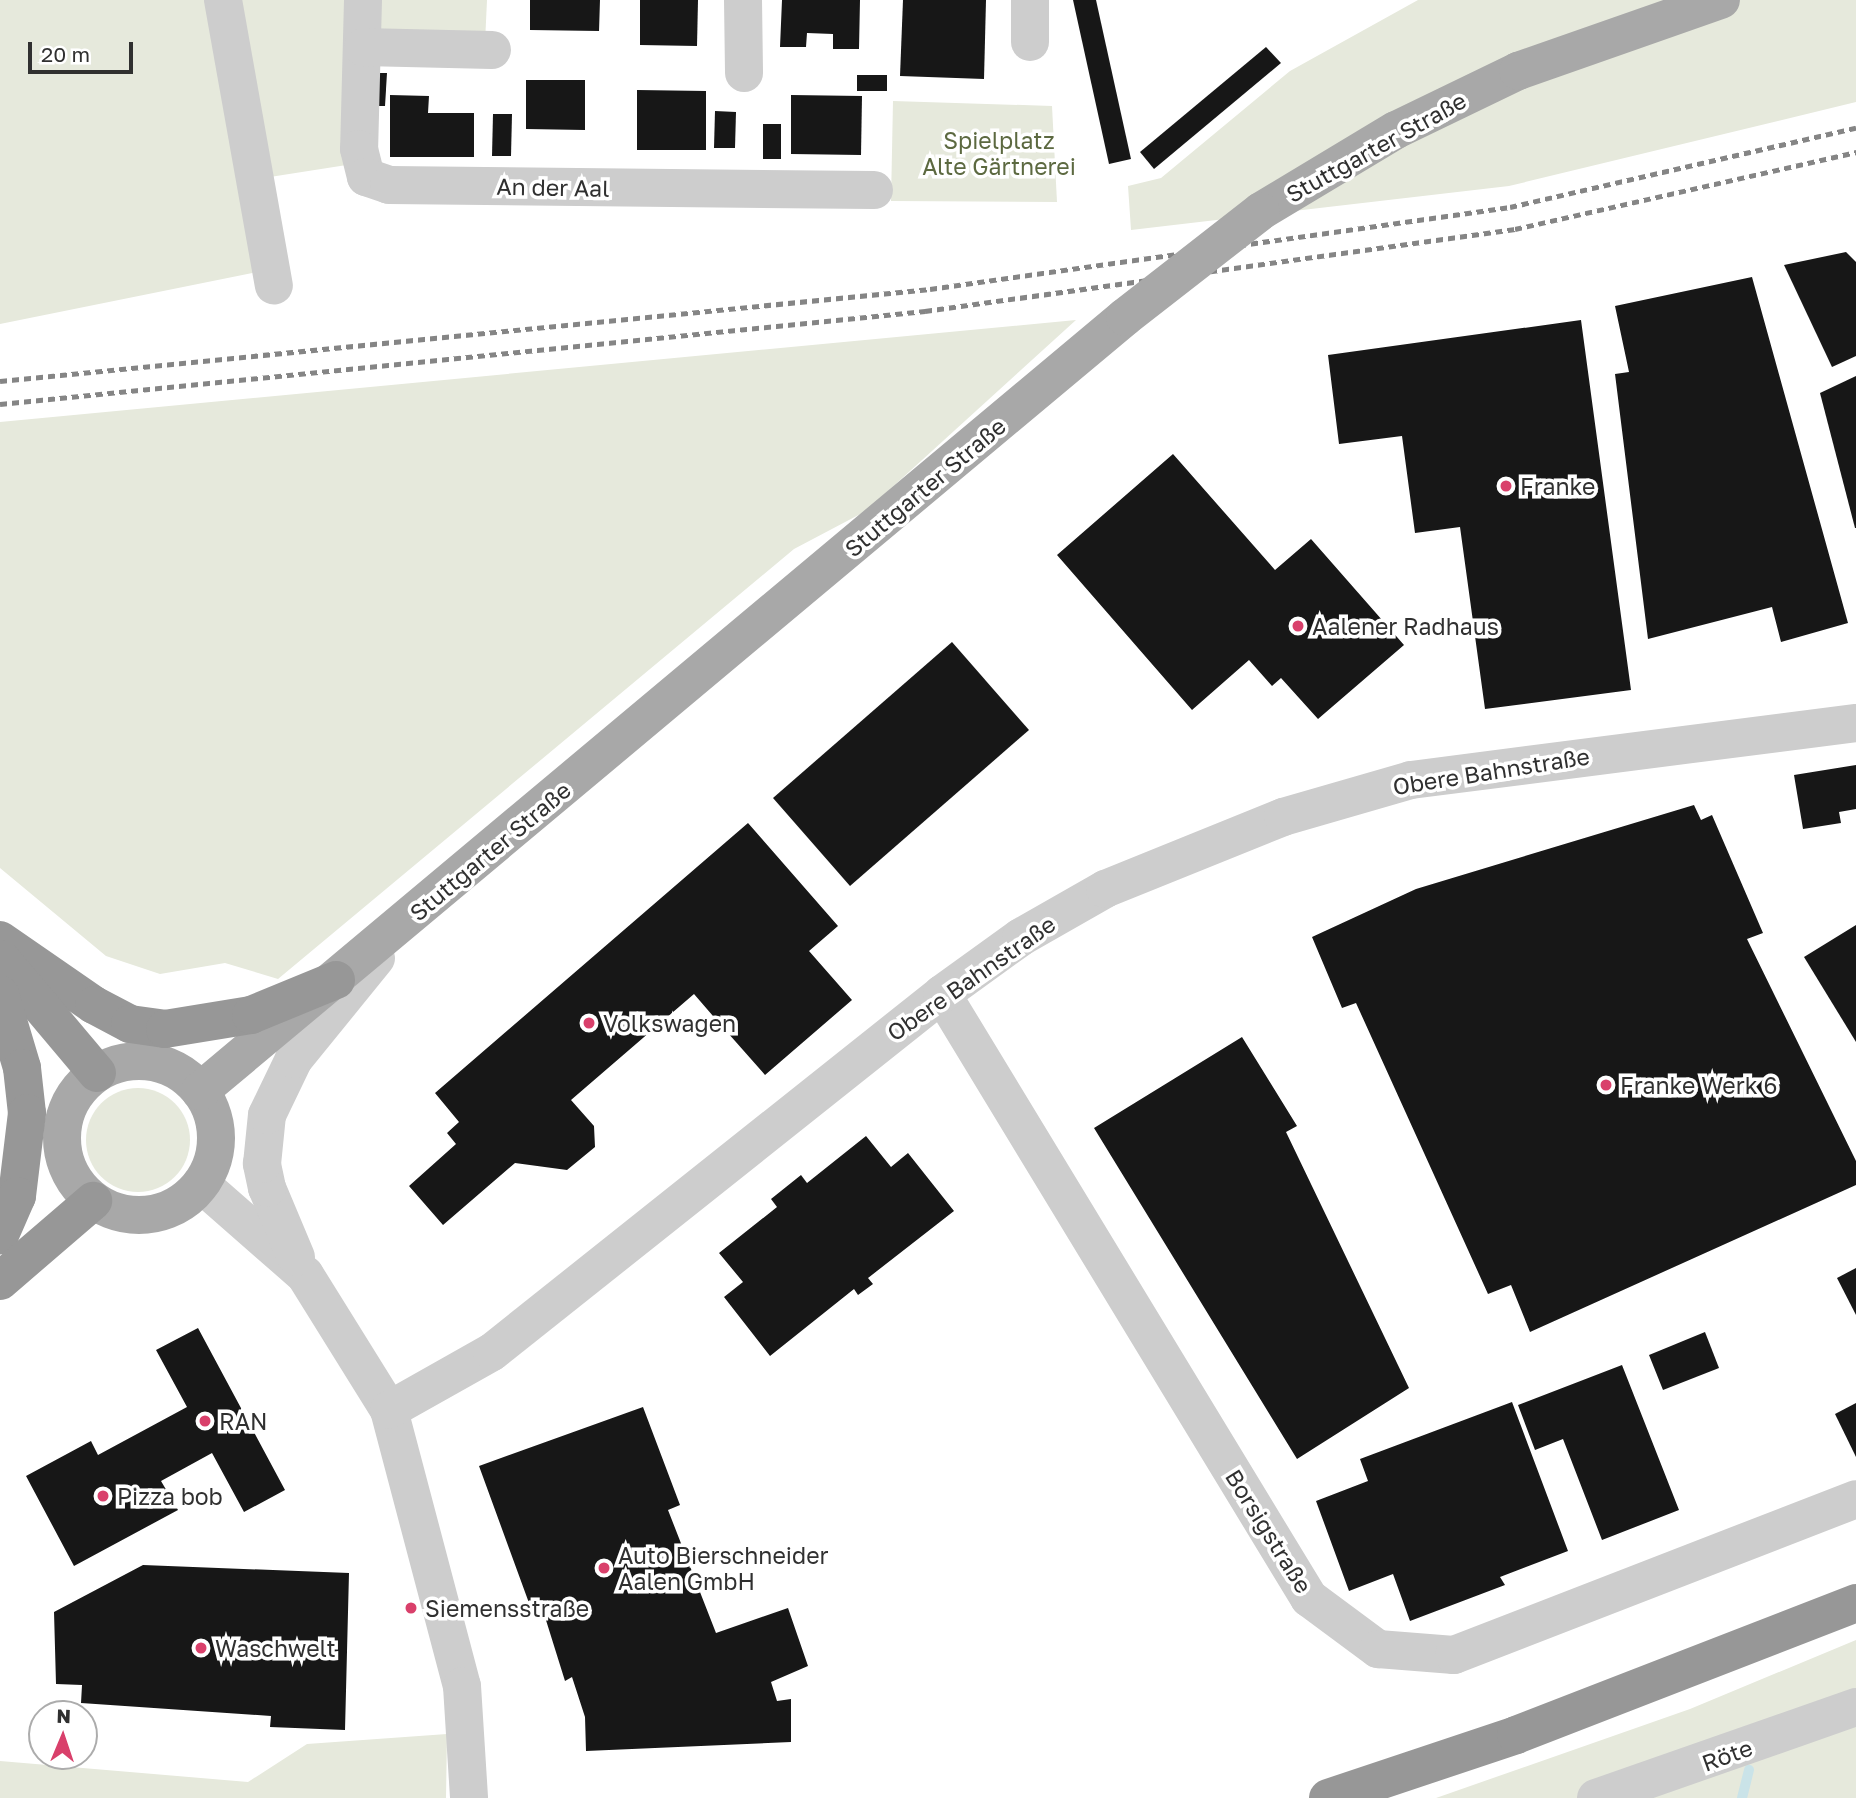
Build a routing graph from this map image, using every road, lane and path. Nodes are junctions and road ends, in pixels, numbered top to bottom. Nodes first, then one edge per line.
1 (223, 0) edge
2 (363, 0) edge
3 (743, 0) edge
4 (1030, 0) edge
5 (1721, 0) edge
6 (1030, 42) dead end
7 (363, 47) junction
8 (492, 50) dead end
9 (744, 73) dead end
10 (874, 190) dead end
11 (274, 285) dead end
12 (1856, 723) edge
13 (408, 922) junction
14 (0, 940) edge
15 (0, 957) edge
16 (336, 980) junction
17 (942, 993) junction
18 (0, 994) edge
19 (97, 1073) junction
20 (200, 1091) junction
21 (201, 1184) junction
22 (93, 1201) junction
23 (0, 1235) edge
24 (304, 1275) junction
25 (0, 1281) edge
26 (389, 1410) junction
27 (1856, 1499) edge
28 (1856, 1603) edge
29 (1856, 1707) edge
30 (1329, 1797) edge
31 (469, 1798) edge
32 (1596, 1798) edge

1 - 11 street
2 - 7 street, An der Aal
3 - 9 street
4 - 6 street
5 - 13 main road, Stuttgarter Straße, bridge
7 - 8 street
7 - 10 street, An der Aal
12 - 17 street, Obere Bahnstraße
13 - 16 main road, Stuttgarter Straße
13 - 24 street
14 - 16 highway
15 - 19 highway
16 - 20 main road, Stuttgarter Straße
17 - 26 street, Obere Bahnstraße
17 - 27 street, Borsigstraße
18 - 23 highway
19 - 20 main road
19 - 22 main road
20 - 21 main road
21 - 22 main road
21 - 24 street
22 - 25 highway
24 - 26 street
26 - 31 street
28 - 30 highway
29 - 32 street, Röte

